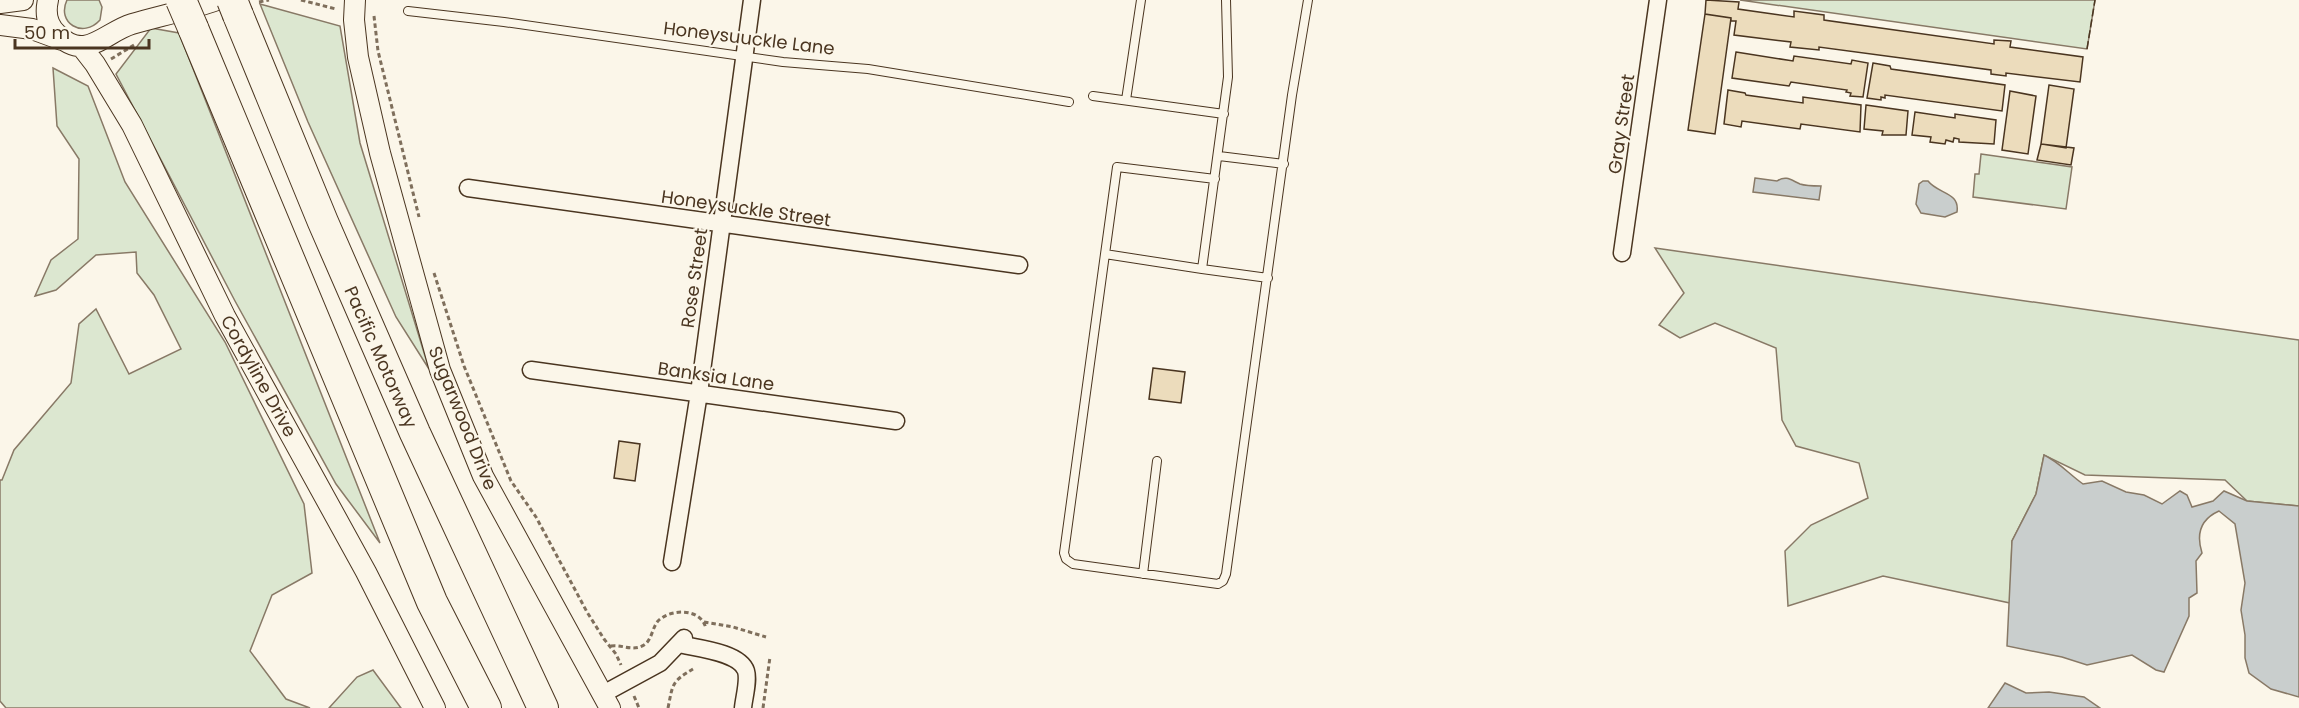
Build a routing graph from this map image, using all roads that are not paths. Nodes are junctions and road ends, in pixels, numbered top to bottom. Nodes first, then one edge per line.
1 (23, 0) edge
2 (48, 0) edge
3 (181, 0) edge
4 (752, 0) edge
5 (1140, 0) edge
6 (1226, 0) edge
7 (1308, 0) edge
8 (1658, 0) edge
9 (0, 3) edge
10 (364, 4) edge
11 (229, 5) edge
12 (408, 10) dead end
13 (0, 25) edge
14 (71, 43) junction
15 (745, 56) junction
16 (1093, 96) dead end
17 (1126, 100) junction
18 (1069, 102) dead end
19 (1224, 114) junction
20 (1219, 156) junction
21 (1284, 164) junction
22 (1215, 179) junction
23 (468, 188) dead end
24 (721, 225) junction
25 (1622, 253) dead end
26 (1105, 255) junction
27 (1019, 265) dead end
28 (1202, 268) junction
29 (1268, 278) junction
30 (531, 370) dead end
31 (699, 393) junction
32 (896, 421) dead end
33 (1157, 461) dead end
34 (672, 562) dead end
35 (1143, 574) junction
36 (607, 701) edge
37 (435, 708) edge
38 (486, 708) edge
39 (543, 708) edge
40 (743, 708) edge

1 - 9 street
2 - 14 street, Cordyline Drive
3 - 38 highway, bridge
4 - 15 street, Rose Street
5 - 17 lane
6 - 19 lane
7 - 21 lane
8 - 25 street, Gray Street
10 - 36 street, Sugarwood Drive
11 - 14 street
11 - 39 highway, Pacific Motorway
12 - 15 lane, Honeysuuckle Lane
13 - 14 street
14 - 37 street, Cordyline Drive
15 - 18 lane, Honeysuuckle Lane
15 - 24 street, Rose Street
16 - 17 lane
17 - 19 lane
19 - 20 lane
20 - 21 lane
20 - 22 lane
21 - 29 lane
22 - 26 lane
22 - 28 lane
23 - 24 street, Honeysuckle Street
24 - 27 street, Honeysuckle Street
24 - 31 street, Rose Street
26 - 28 lane
26 - 35 lane
28 - 29 lane
29 - 35 lane
30 - 31 street, Banksia Lane
31 - 32 street, Banksia Lane
31 - 34 street, Rose Street
33 - 35 lane
36 - 40 street

